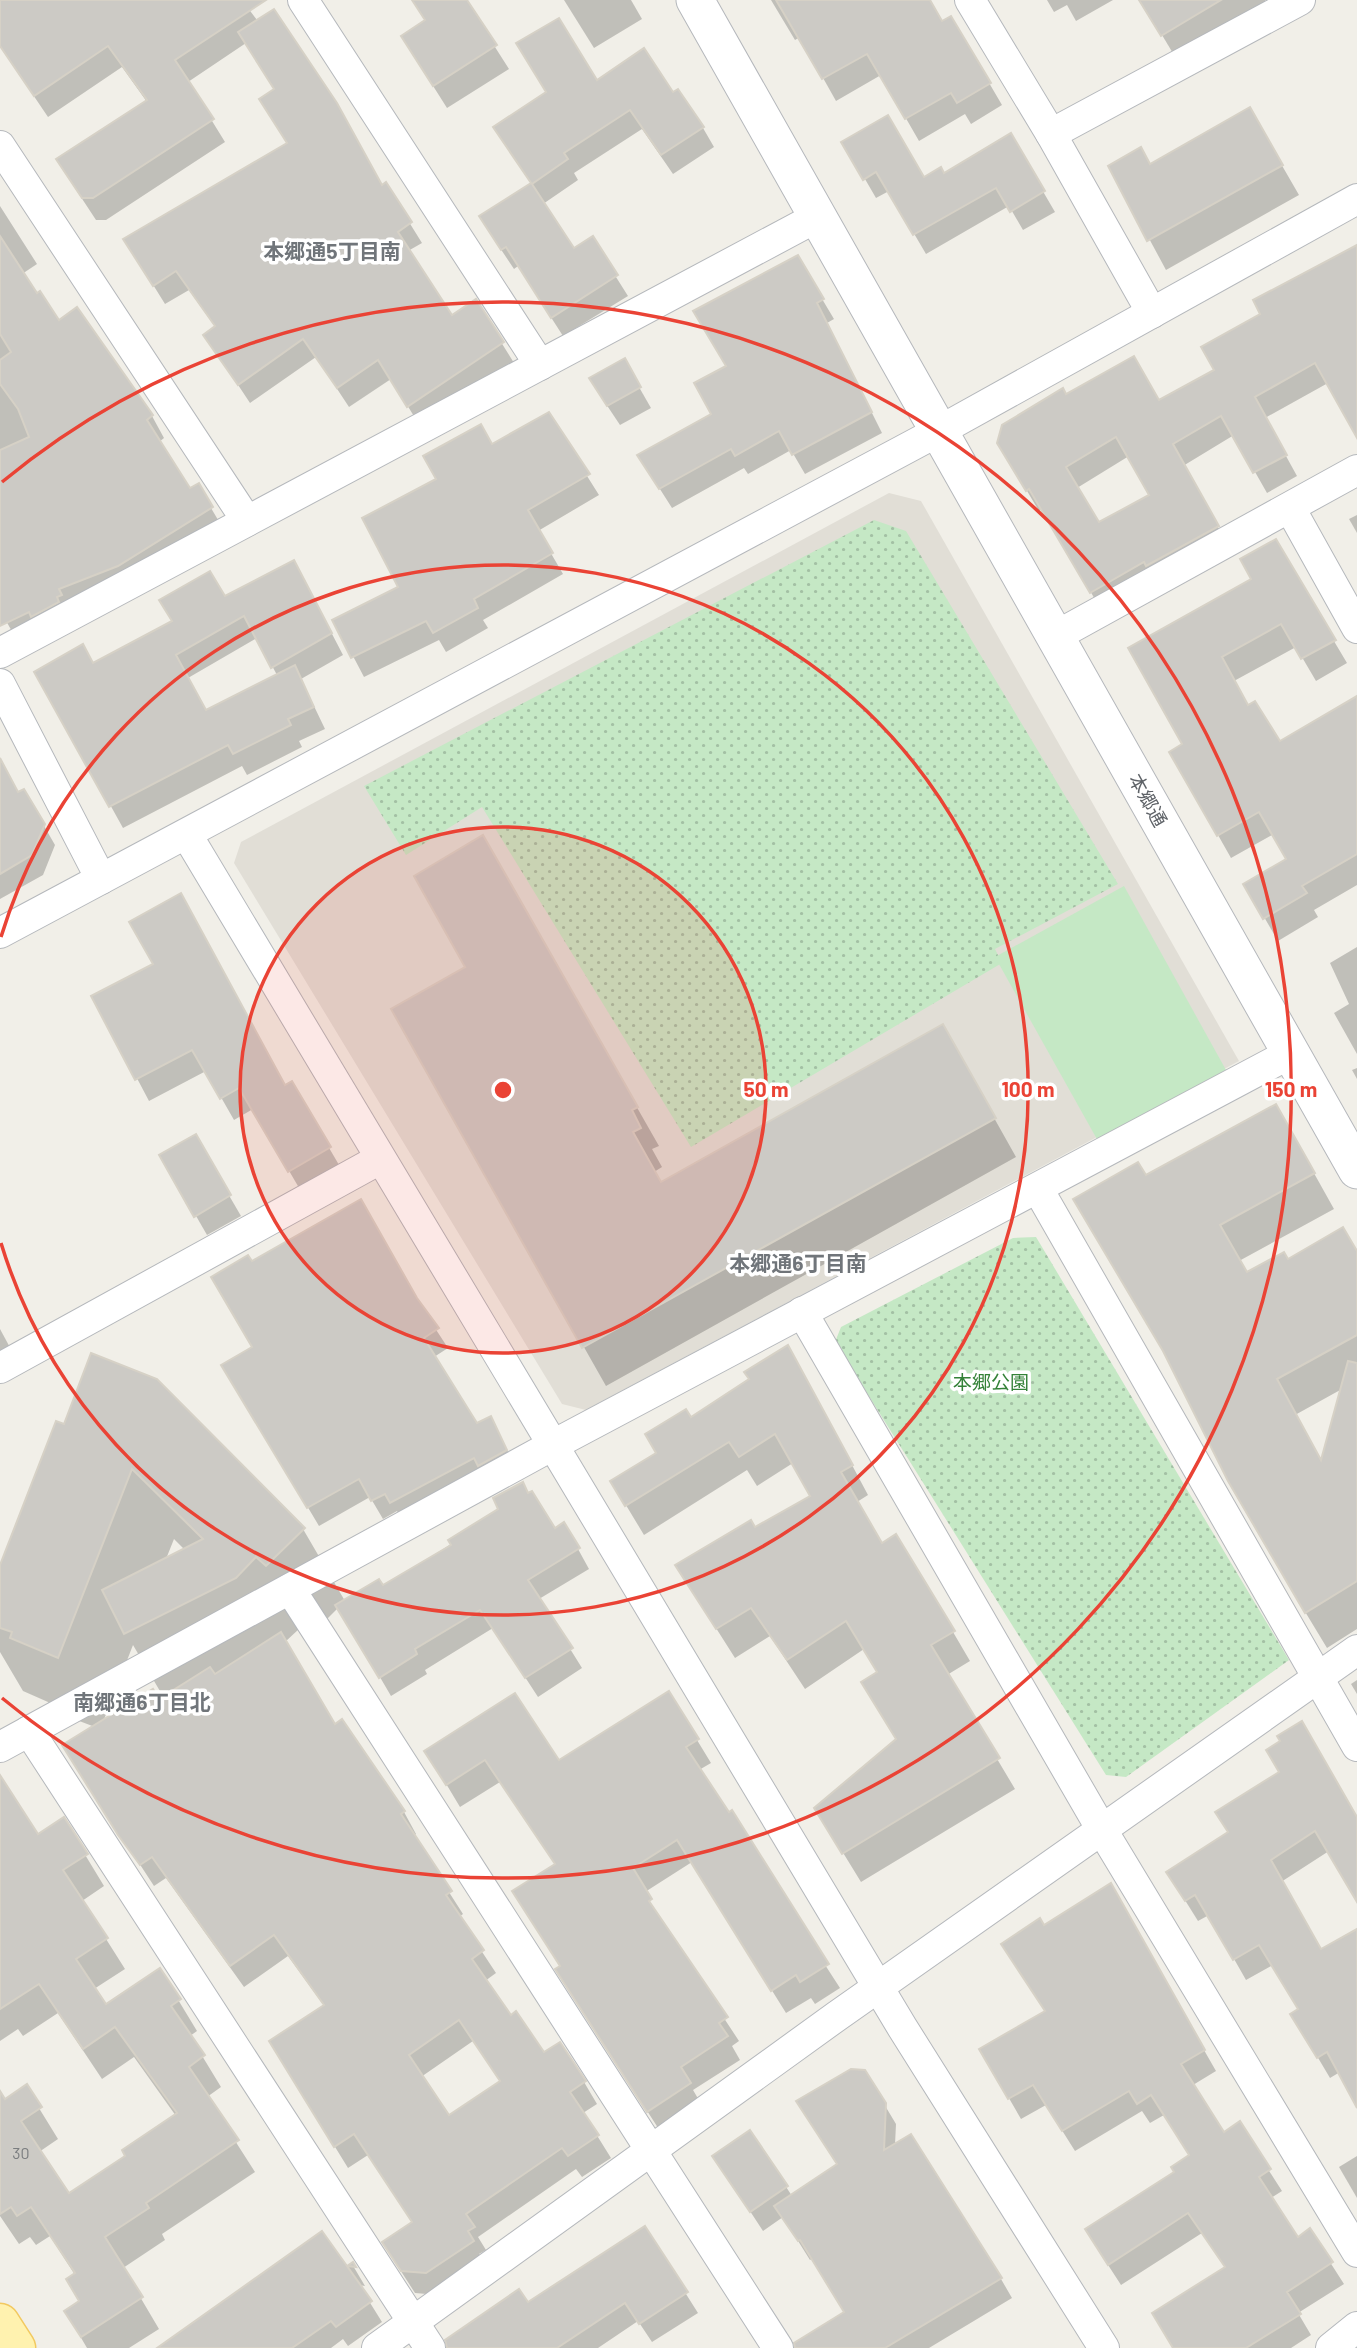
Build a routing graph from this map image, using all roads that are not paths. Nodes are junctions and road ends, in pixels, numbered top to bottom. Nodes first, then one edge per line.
1 (303, 0) edge
2 (695, 0) edge
3 (970, 0) edge
4 (1300, 0) edge
5 (1051, 134) junction
6 (0, 146) edge
7 (1357, 199) edge
8 (819, 216) junction
9 (1153, 313) junction
10 (540, 365) junction
11 (939, 430) junction
12 (1357, 470) edge
13 (1290, 508) junction
14 (247, 522) junction
15 (1357, 628) edge
16 (1056, 636) junction
17 (0, 653) edge
18 (0, 684) edge
19 (187, 835) junction
20 (101, 878) junction
21 (0, 933) edge
22 (1291, 1053) junction
23 (380, 1159) junction
24 (1357, 1170) edge
25 (1038, 1189) junction
26 (802, 1312) junction
27 (0, 1368) edge
28 (552, 1446) junction
29 (290, 1589) junction
30 (1357, 1650) edge
31 (1317, 1678) junction
32 (29, 1731) junction
33 (1357, 1746) edge
34 (0, 1747) edge
35 (1102, 1830) junction
36 (879, 1987) junction
37 (653, 2150) junction
38 (1357, 2252) edge
39 (413, 2322) junction
40 (0, 2323) edge
41 (1357, 2327) edge
42 (16, 2348) edge
43 (377, 2348) edge
44 (430, 2348) edge
45 (778, 2348) edge
46 (1104, 2348) edge
47 (1331, 2348) edge

1 - 10 street
2 - 8 street, 本郷通
3 - 5 street
4 - 5 street
5 - 9 street
6 - 14 street
7 - 9 street
8 - 10 street
8 - 11 street, 本郷通
9 - 11 street
10 - 14 street
11 - 16 street, 本郷通
11 - 19 street
12 - 13 street
13 - 15 street
13 - 16 street
14 - 17 street
16 - 22 street, 本郷通
18 - 20 street
19 - 20 street
19 - 23 street
20 - 21 street
22 - 24 street, 本郷通
22 - 25 street
23 - 27 street
23 - 28 street
25 - 26 street
25 - 31 street
26 - 28 street
26 - 35 street
28 - 29 street
28 - 36 street
29 - 32 street
29 - 37 street
30 - 31 street
31 - 33 street
31 - 35 street
32 - 34 street
32 - 39 street
35 - 36 street
35 - 38 street
36 - 37 street
36 - 46 street
37 - 39 street
37 - 45 street
39 - 43 street
39 - 44 street
40 - 42 main road
41 - 47 street

